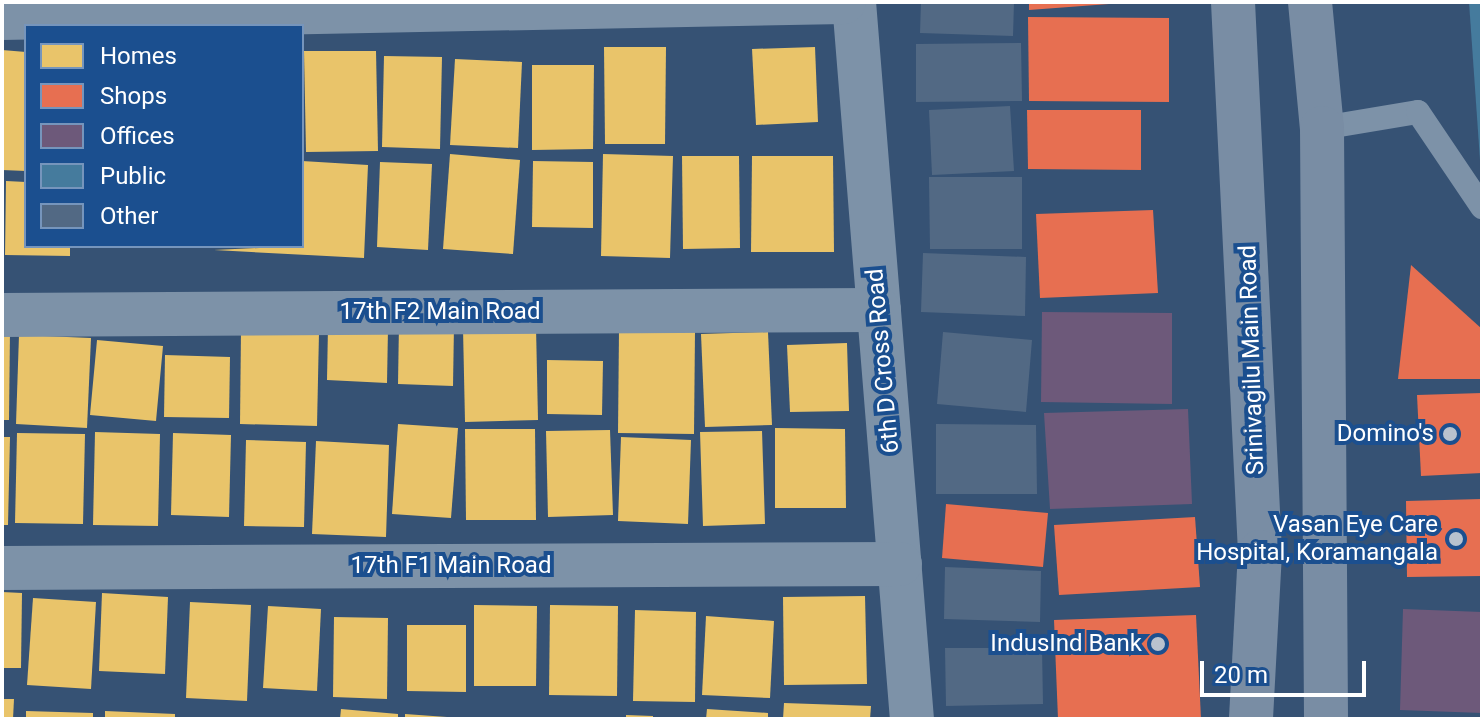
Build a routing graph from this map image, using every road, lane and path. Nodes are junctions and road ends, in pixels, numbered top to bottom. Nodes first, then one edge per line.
1 (844, 2) edge
2 (854, 2) edge
3 (1233, 2) edge
4 (1310, 2) edge
5 (2, 18) edge
6 (1322, 128) junction
7 (1482, 207) edge
8 (879, 310) junction
9 (2, 315) edge
10 (900, 564) junction
11 (2, 568) edge
12 (912, 719) edge
13 (1251, 719) edge
14 (1326, 719) edge

1 - 5 street
2 - 8 street, 6th D Cross Road
3 - 13 main road, Srinivagilu Main Road
4 - 6 main road
6 - 7 lane
6 - 14 main road
8 - 9 street, 17th F2 Main Road
8 - 10 street, 6th D Cross Road
10 - 11 street, 17th F1 Main Road
10 - 12 street, 6th D Cross Road

